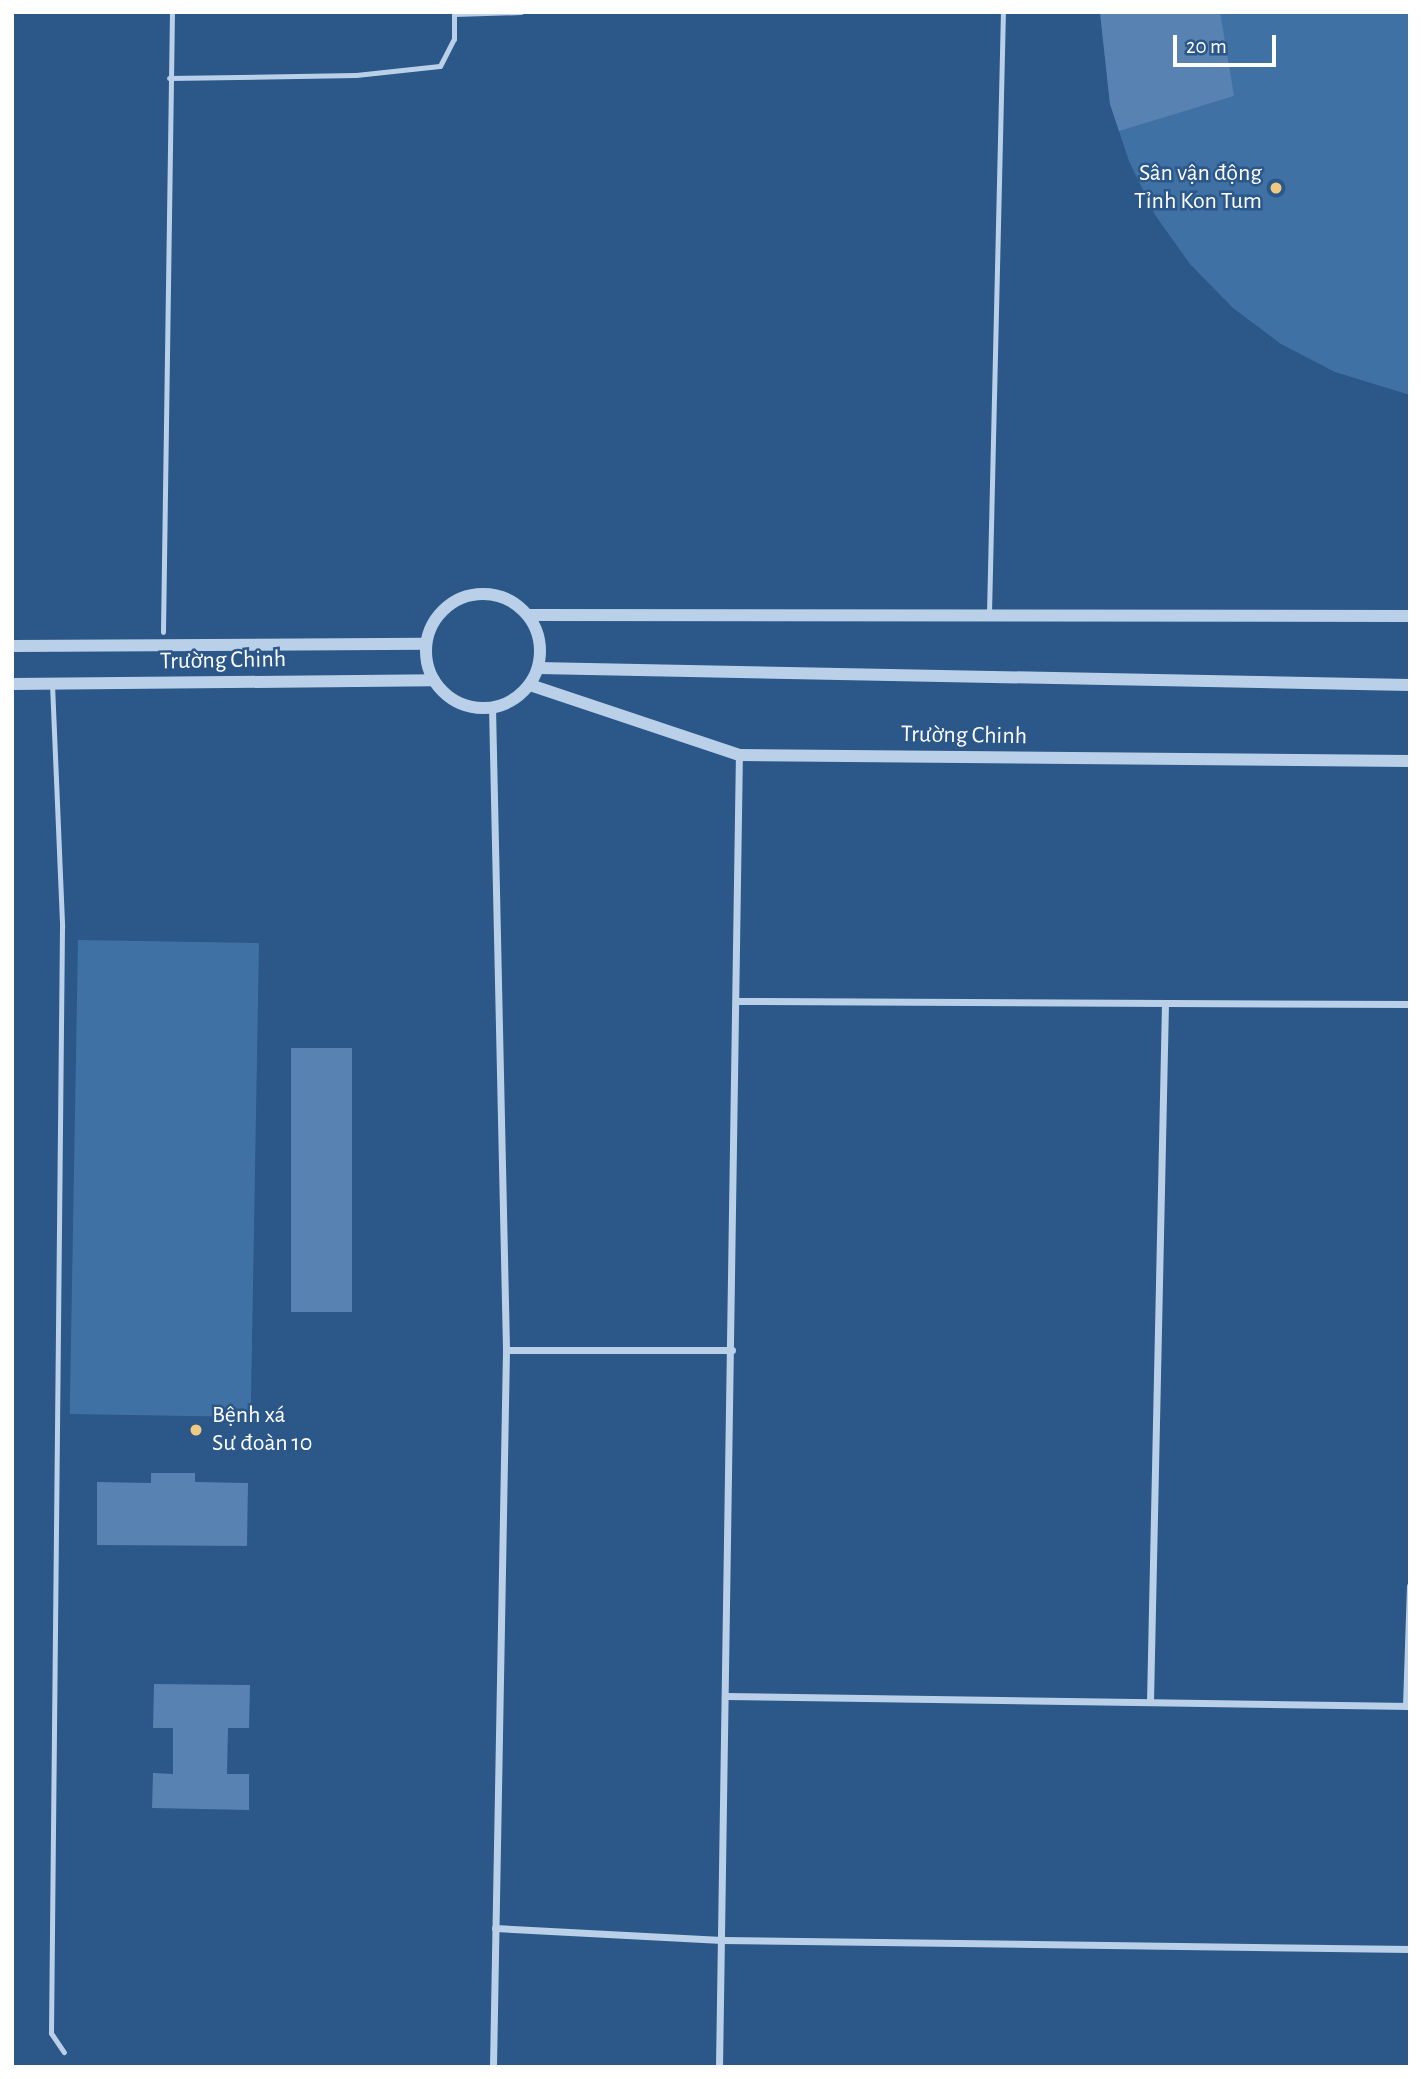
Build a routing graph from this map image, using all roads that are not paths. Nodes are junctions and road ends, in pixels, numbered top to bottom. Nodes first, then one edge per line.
1 (172, 12) edge
2 (521, 12) edge
3 (1003, 12) edge
4 (454, 13) edge
5 (169, 78) junction
6 (989, 614) junction
7 (528, 615) junction
8 (1410, 616) edge
9 (163, 632) dead end
10 (426, 644) junction
11 (12, 646) edge
12 (538, 668) junction
13 (434, 680) junction
14 (12, 684) edge
15 (52, 684) junction
16 (530, 685) junction
17 (1410, 685) edge
18 (492, 707) junction
19 (740, 755) junction
20 (1410, 761) edge
21 (739, 1001) junction
22 (1166, 1003) junction
23 (1410, 1004) edge
24 (506, 1350) junction
25 (732, 1350) junction
26 (1410, 1586) edge
27 (726, 1696) junction
28 (1150, 1702) junction
29 (1408, 1706) edge
30 (495, 1928) junction
31 (722, 1940) junction
32 (1410, 1949) edge
33 (64, 2052) dead end
34 (493, 2067) edge
35 (719, 2067) edge

1 - 5 lane
2 - 4 lane
3 - 6 lane
4 - 5 lane
5 - 9 lane
6 - 7 street
6 - 8 street
7 - 10 street
7 - 12 street
10 - 11 street, Trường Chinh
10 - 13 street
12 - 16 street
12 - 17 street
13 - 15 street, Trường Chinh
13 - 18 street
14 - 15 street, Trường Chinh
15 - 33 lane
16 - 18 street
16 - 19 street, Trường Chinh
18 - 24 street
19 - 20 street, Trường Chinh
19 - 21 street
21 - 22 street
21 - 25 street
22 - 23 street
22 - 28 street
24 - 25 street
24 - 30 street
25 - 27 street
26 - 29 street
27 - 28 street
27 - 31 street
28 - 29 street
30 - 31 street
30 - 34 street
31 - 32 street
31 - 35 street

